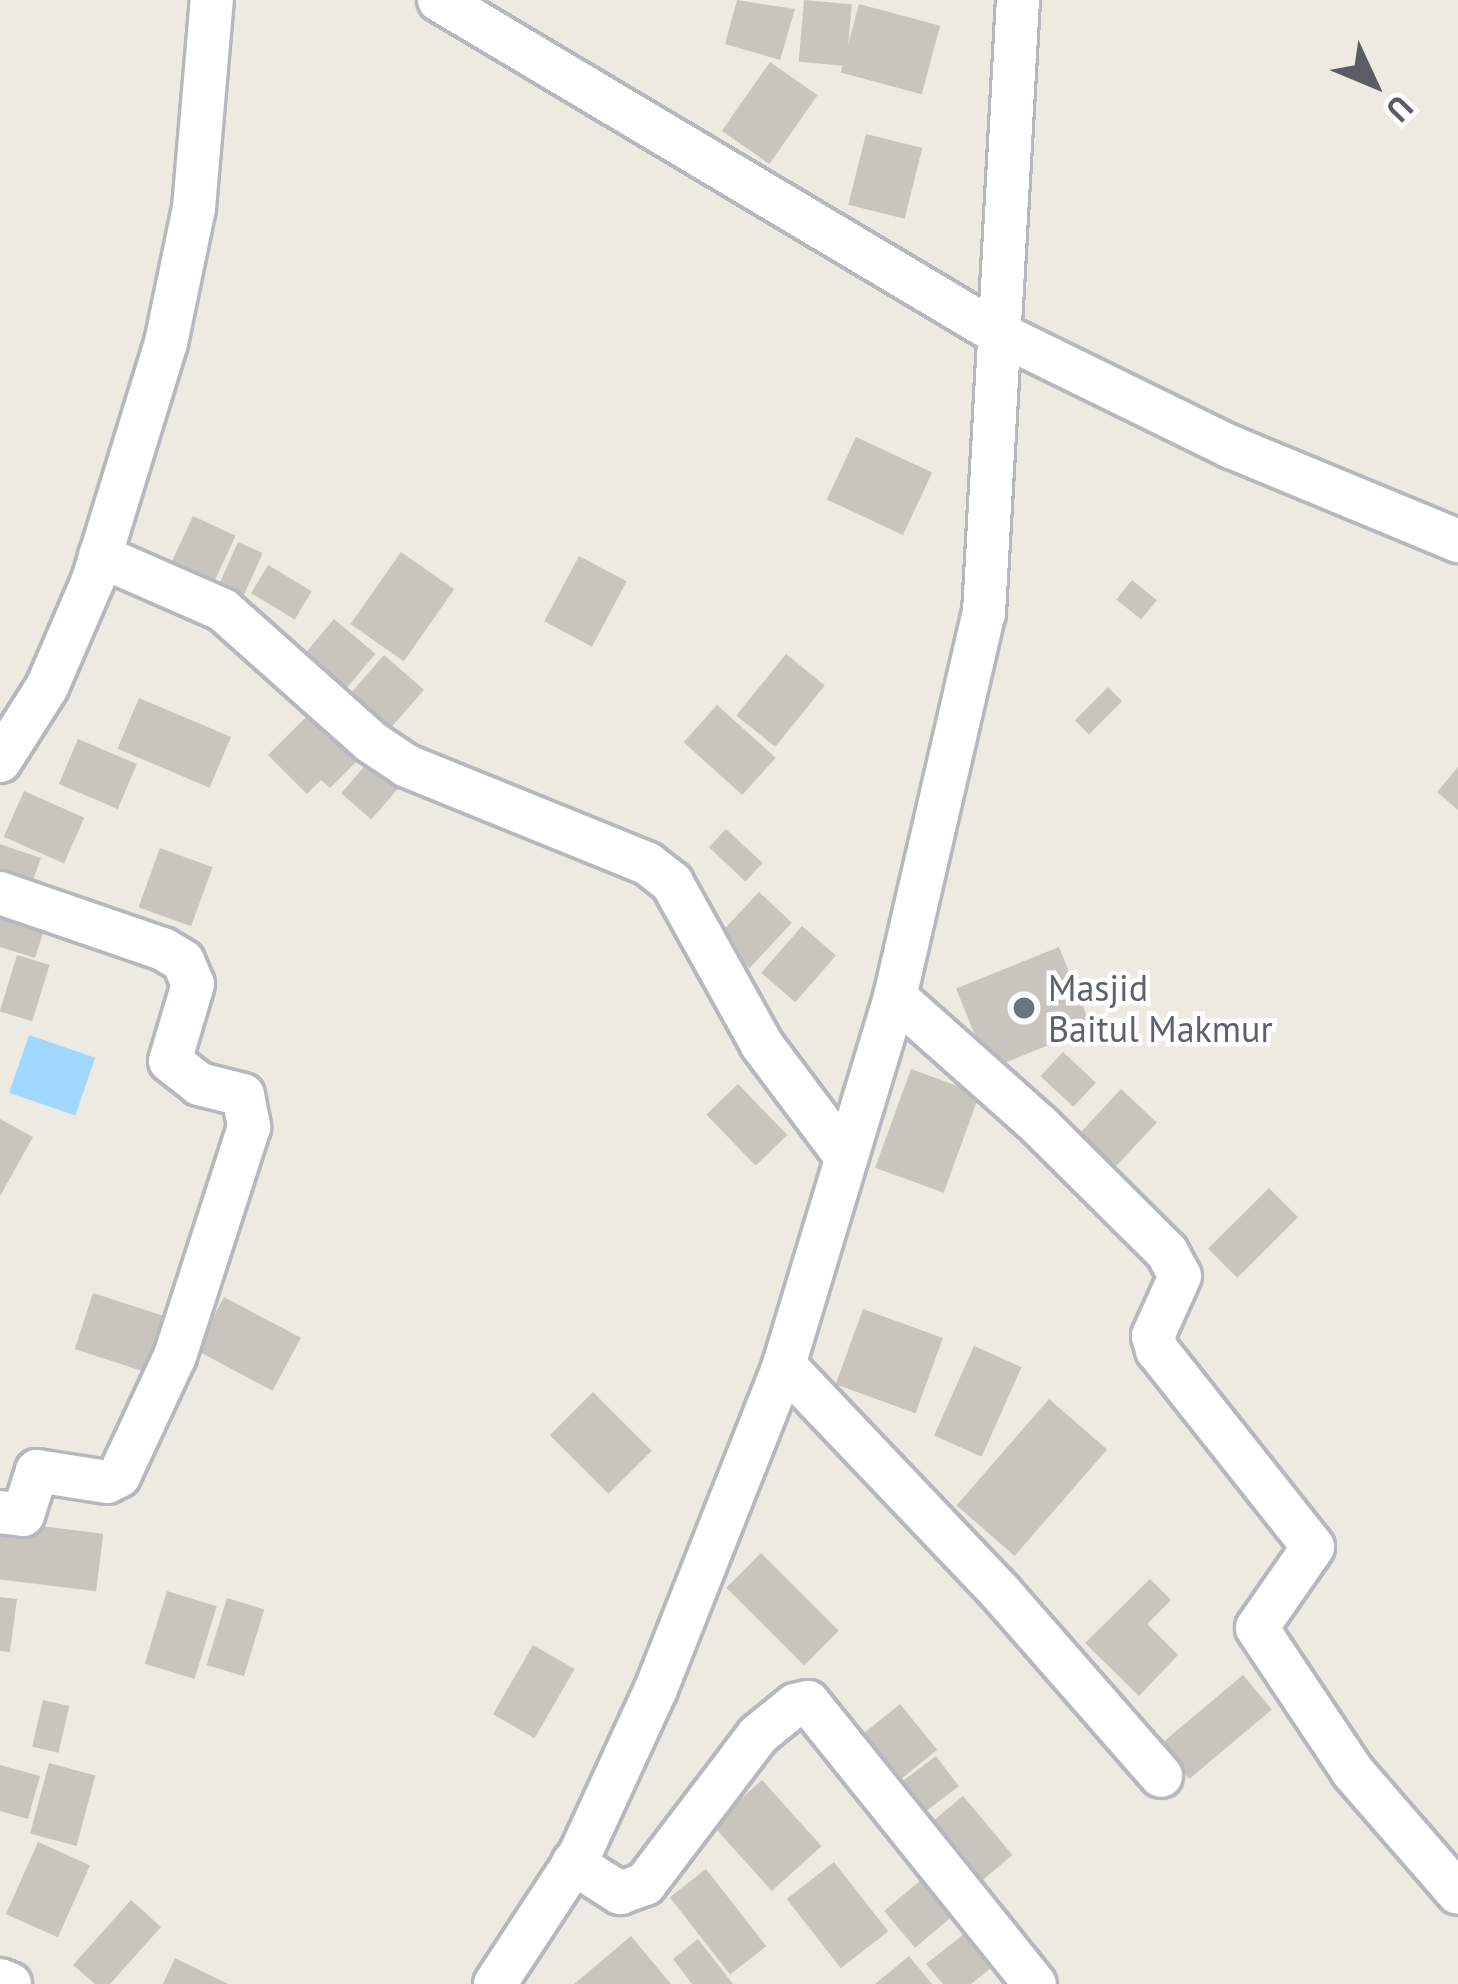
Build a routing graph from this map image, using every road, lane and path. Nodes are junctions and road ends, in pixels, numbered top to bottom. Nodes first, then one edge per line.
1 (212, 0) edge
2 (440, 0) edge
3 (1018, 0) edge
4 (996, 332) junction
5 (1458, 541) edge
6 (100, 556) junction
7 (0, 761) edge
8 (0, 893) edge
9 (895, 997) junction
10 (846, 1156) junction
11 (784, 1366) junction
12 (0, 1512) edge
13 (1161, 1775) dead end
14 (573, 1863) junction
15 (1458, 1893) edge
16 (0, 1980) edge
17 (10, 1984) edge
18 (495, 1984) edge
19 (1035, 1984) edge

1 - 6 street
2 - 4 street
3 - 4 street
4 - 5 street
4 - 9 street
6 - 7 street
6 - 10 street
8 - 12 street
9 - 10 street
9 - 15 street
10 - 11 street
11 - 13 street
11 - 14 street
14 - 18 street
14 - 19 street
16 - 17 street

